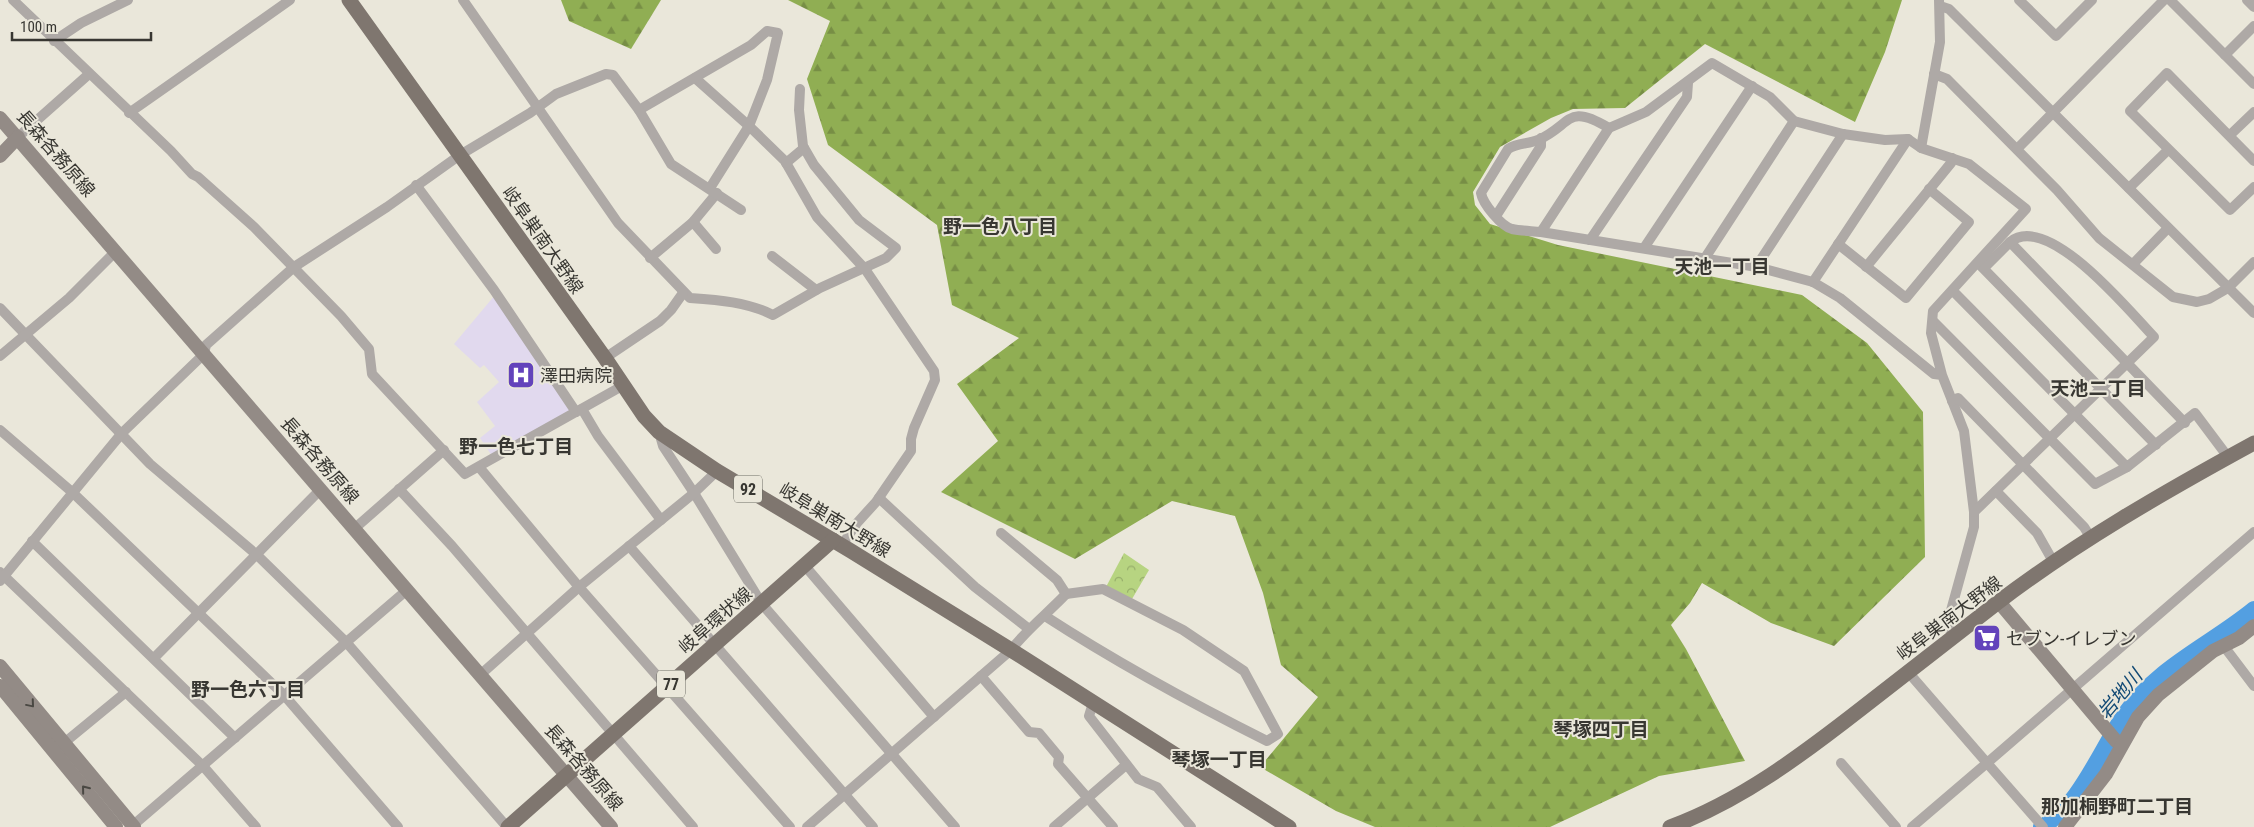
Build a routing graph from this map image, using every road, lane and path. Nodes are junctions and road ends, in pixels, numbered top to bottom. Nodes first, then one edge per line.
1 (13, 0) edge
2 (128, 0) edge
3 (290, 0) edge
4 (348, 0) edge
5 (463, 0) edge
6 (2020, 0) edge
7 (2092, 0) edge
8 (2164, 0) edge
9 (2170, 0) edge
10 (2247, 0) edge
11 (1940, 3) edge
12 (2254, 7) edge
13 (2254, 26) edge
14 (54, 41) junction
15 (2224, 55) junction
16 (89, 74) junction
17 (1934, 74) junction
18 (695, 78) junction
19 (1688, 83) junction
20 (2254, 84) edge
21 (1752, 86) junction
22 (800, 89) dead end
23 (536, 107) junction
24 (639, 110) junction
25 (2053, 112) junction
26 (2254, 112) edge
27 (129, 113) junction
28 (0, 118) edge
29 (1794, 120) junction
30 (749, 126) junction
31 (1609, 128) junction
32 (1844, 134) junction
33 (2230, 135) junction
34 (18, 137) junction
35 (1541, 138) junction
36 (1908, 139) junction
37 (804, 148) junction
38 (1921, 148) junction
39 (2017, 148) junction
40 (2168, 150) junction
41 (460, 155) junction
42 (0, 156) edge
43 (1952, 158) junction
44 (2254, 161) edge
45 (786, 163) junction
46 (416, 185) junction
47 (2254, 187) edge
48 (2129, 188) junction
49 (1929, 189) junction
50 (714, 190) junction
51 (741, 210) dead end
52 (1496, 216) junction
53 (693, 222) junction
54 (2168, 228) junction
55 (1541, 232) junction
56 (1590, 240) junction
57 (2010, 242) junction
58 (1838, 244) junction
59 (1644, 248) junction
60 (716, 249) dead end
61 (116, 251) junction
62 (772, 256) dead end
63 (650, 258) junction
64 (1704, 258) junction
65 (2254, 262) edge
66 (2133, 264) junction
67 (1866, 266) junction
68 (1981, 266) junction
69 (294, 267) junction
70 (1756, 267) junction
71 (865, 269) junction
72 (1814, 282) junction
73 (2228, 288) junction
74 (816, 290) junction
75 (1953, 291) junction
76 (683, 293) junction
77 (0, 308) edge
78 (2254, 313) edge
79 (1934, 322) junction
80 (26, 335) junction
81 (204, 354) junction
82 (0, 356) edge
83 (605, 358) junction
84 (2126, 362) junction
85 (1942, 375) junction
86 (624, 385) junction
87 (2101, 388) junction
88 (1952, 401) junction
89 (579, 410) junction
90 (2074, 414) junction
91 (2185, 423) junction
92 (0, 430) edge
93 (659, 432) junction
94 (122, 433) junction
95 (2050, 438) junction
96 (2254, 443) edge
97 (2156, 445) junction
98 (444, 450) junction
99 (2228, 457) junction
100 (2023, 464) junction
101 (2127, 466) junction
102 (479, 467) junction
103 (717, 471) junction
104 (399, 489) junction
105 (320, 490) junction
106 (1996, 491) junction
107 (72, 492) junction
108 (694, 493) junction
109 (879, 498) junction
110 (1974, 512) junction
111 (661, 520) junction
112 (354, 529) junction
113 (2254, 532) edge
114 (1001, 533) dead end
115 (2091, 538) junction
116 (32, 541) junction
117 (838, 543) junction
118 (629, 546) junction
119 (257, 555) junction
120 (2054, 563) junction
121 (805, 566) junction
122 (1, 576) edge
123 (579, 587) junction
124 (407, 590) junction
125 (1066, 594) junction
126 (1999, 602) junction
127 (762, 604) junction
128 (198, 613) junction
129 (1045, 616) junction
130 (2254, 626) edge
131 (1029, 629) junction
132 (526, 634) junction
133 (1953, 638) junction
134 (346, 642) junction
135 (716, 645) junction
136 (2223, 645) junction
137 (1011, 650) junction
138 (154, 658) junction
139 (0, 666) edge
140 (1908, 672) junction
141 (480, 674) junction
142 (981, 676) junction
143 (0, 686) edge
144 (2254, 686) edge
145 (668, 687) junction
146 (2072, 689) junction
147 (126, 692) junction
148 (284, 695) junction
149 (1093, 703) junction
150 (934, 717) junction
151 (614, 734) junction
152 (235, 738) junction
153 (2119, 742) junction
154 (64, 743) junction
155 (891, 754) junction
156 (1841, 763) dead end
157 (1987, 763) junction
158 (1126, 765) junction
159 (203, 766) junction
160 (566, 776) junction
161 (845, 794) junction
162 (1088, 798) junction
163 (2041, 825) edge
164 (133, 826) edge
165 (116, 827) edge
166 (256, 827) edge
167 (398, 827) edge
168 (508, 827) edge
169 (611, 827) edge
170 (693, 827) edge
171 (790, 827) edge
172 (807, 827) edge
173 (873, 827) edge
174 (954, 827) edge
175 (1054, 827) edge
176 (1113, 827) edge
177 (1192, 827) edge
178 (1289, 827) edge
179 (1670, 827) edge
180 (1896, 827) edge
181 (1912, 827) edge
182 (2065, 827) edge

1 - 14 street
2 - 14 street
3 - 27 street
4 - 41 main road, 岐阜巣南大野線 / 92
5 - 23 street
6 - 7 street
8 - 25 street
9 - 15 street
10 - 12 street
11 - 17 street
11 - 25 street
13 - 15 street
14 - 16 street
15 - 20 street
16 - 27 street
16 - 34 street
17 - 38 street
17 - 39 street
18 - 24 street
18 - 30 street
18 - 30 street
19 - 21 street
19 - 31 street
19 - 56 street
21 - 29 street
21 - 59 street
22 - 37 street
23 - 24 street
23 - 41 street
23 - 63 street
24 - 50 street
25 - 39 street
25 - 48 street
26 - 33 street
27 - 69 street
28 - 34 main road, 長森各務原線
29 - 32 street
29 - 64 street
30 - 45 street
30 - 50 street
31 - 35 street
31 - 55 street
32 - 36 street
32 - 70 street
33 - 40 street
33 - 44 street
34 - 42 main road
34 - 61 main road, 長森各務原線
35 - 52 street
35 - 52 street
36 - 38 street
36 - 58 street
37 - 45 street
37 - 71 street
38 - 43 street
39 - 66 street
40 - 47 street
40 - 48 street
41 - 46 street
41 - 83 main road, 岐阜巣南大野線 / 92
43 - 49 street
43 - 68 street
45 - 71 street
46 - 69 street
46 - 89 street
48 - 54 street
49 - 67 street
49 - 67 street
50 - 51 street
50 - 53 street
52 - 55 street
53 - 60 street
53 - 63 street
54 - 66 street
54 - 73 street
55 - 56 street
56 - 59 street
57 - 68 street
57 - 84 street
57 - 84 street
58 - 67 street
58 - 72 street
59 - 64 street
61 - 80 street
61 - 81 main road, 長森各務原線
62 - 74 street
63 - 76 street
64 - 70 street
65 - 73 street
66 - 73 street
68 - 75 street
68 - 87 street
69 - 81 street
69 - 98 street
70 - 72 street
71 - 74 street
71 - 109 street
72 - 85 street
73 - 78 street
74 - 76 street
75 - 79 street
75 - 90 street
76 - 83 street
77 - 80 street
79 - 85 street
79 - 95 street
80 - 82 street
80 - 94 street
81 - 94 street
81 - 105 main road, 長森各務原線
83 - 86 main road, 岐阜巣南大野線 / 92
84 - 87 street
84 - 91 street
85 - 88 street
86 - 89 street
86 - 93 main road, 岐阜巣南大野線 / 92
87 - 90 street
87 - 97 street
88 - 100 street
88 - 110 street
89 - 102 street
89 - 111 street
90 - 95 street
90 - 101 street
91 - 97 street
91 - 99 street
92 - 107 street
93 - 103 main road, 岐阜巣南大野線 / 92
93 - 108 street
94 - 107 street
94 - 119 street
95 - 100 street
95 - 101 street
96 - 99 main road, 岐阜巣南大野線
97 - 101 street
98 - 102 street
98 - 104 street
99 - 115 main road, 岐阜巣南大野線
100 - 106 street
100 - 115 street
102 - 123 street
103 - 108 street
103 - 117 main road, 岐阜巣南大野線 / 92
104 - 112 street
104 - 132 street
105 - 112 main road, 長森各務原線
105 - 119 street
106 - 110 street
106 - 120 street
107 - 116 street
107 - 128 street
108 - 111 street
108 - 127 street
109 - 117 street
109 - 131 street
110 - 133 street
111 - 118 street
112 - 124 main road, 長森各務原線
113 - 146 street
114 - 125 street
115 - 120 main road, 岐阜巣南大野線
116 - 122 street
116 - 138 street
117 - 121 main road, 岐阜環状線 / 77
117 - 137 main road, 岐阜巣南大野線 / 92
118 - 123 street
118 - 135 street
119 - 128 street
119 - 134 street
120 - 126 main road, 岐阜巣南大野線
121 - 127 main road, 岐阜環状線 / 77
121 - 150 street
122 - 147 street
123 - 132 street
123 - 145 street
124 - 134 street
124 - 141 main road, 長森各務原線
125 - 129 street
125 - 129 street
126 - 133 main road, 岐阜巣南大野線
126 - 146 main road
127 - 135 main road, 岐阜環状線 / 77
127 - 155 street
128 - 138 street
128 - 148 street
129 - 131 street
130 - 136 main road
131 - 137 street
132 - 141 street
132 - 151 street
133 - 140 main road, 岐阜巣南大野線
134 - 148 street
134 - 168 street
135 - 145 main road, 岐阜環状線 / 77
135 - 161 street
136 - 144 street
136 - 153 main road
137 - 142 street
137 - 149 main road, 岐阜巣南大野線 / 92
138 - 152 street
139 -> 154 main road
140 - 157 street
140 - 179 main road, 岐阜巣南大野線
141 - 160 main road, 長森各務原線
142 - 150 street
142 - 162 street
165 -> 143 main road
145 - 151 main road, 岐阜環状線 / 77
145 - 171 street
146 - 153 main road
146 - 157 street
147 - 154 street
147 - 159 street
148 - 152 street
148 - 167 street
149 - 158 street
149 - 178 main road, 岐阜巣南大野線 / 92
150 - 155 street
151 - 160 main road, 岐阜環状線 / 77
151 - 170 street
152 - 159 street
153 - 182 main road
154 - 164 main road
155 - 161 street
155 - 174 street
156 - 180 street
157 - 163 street
157 - 181 street
158 - 162 street
158 - 177 street
159 - 164 street
159 - 166 street
160 - 168 main road, 岐阜環状線 / 77
160 - 169 main road, 長森各務原線
161 - 172 street
161 - 173 street
162 - 175 street
162 - 176 street

